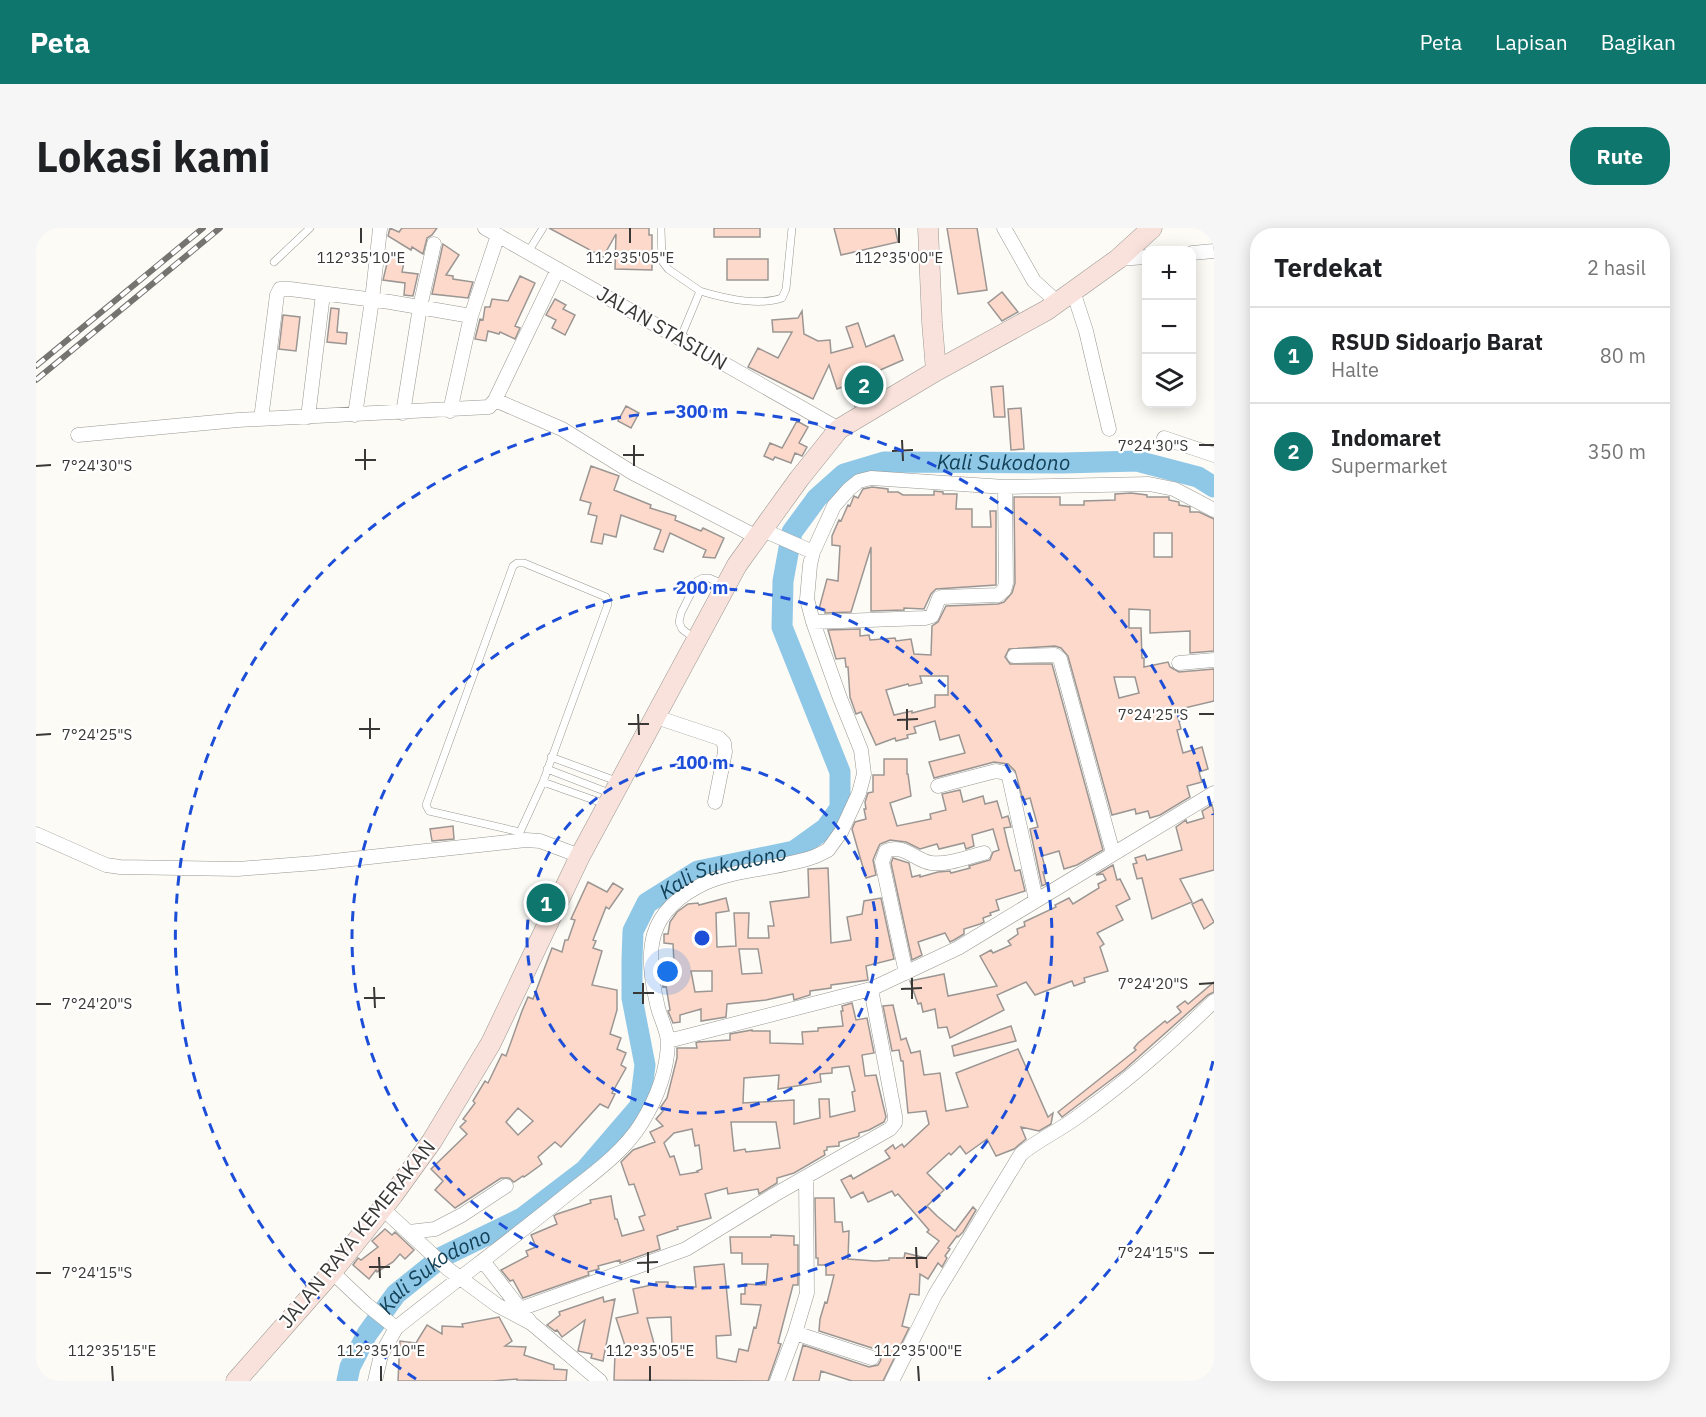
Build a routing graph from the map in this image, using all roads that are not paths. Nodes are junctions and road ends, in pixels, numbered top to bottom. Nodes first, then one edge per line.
1 (310, 228) edge
2 (485, 228) edge
3 (543, 228) edge
4 (661, 228) edge
5 (792, 228) edge
6 (928, 228) edge
7 (1004, 228) edge
8 (1152, 228) edge
9 (380, 229) edge
10 (498, 235) junction
11 (434, 244) dead end
12 (1214, 251) edge
13 (528, 252) junction
14 (1196, 253) edge
15 (1142, 257) edge
16 (1118, 259) junction
17 (274, 262) dead end
18 (558, 269) junction
19 (700, 291) junction
20 (323, 294) junction
21 (1065, 297) junction
22 (372, 300) junction
23 (420, 307) junction
24 (471, 316) junction
25 (680, 339) junction
26 (936, 371) junction
27 (495, 400) junction
28 (450, 411) junction
29 (403, 413) junction
30 (355, 415) junction
31 (308, 417) junction
32 (261, 419) junction
33 (839, 429) junction
34 (1109, 429) dead end
35 (78, 435) dead end
36 (1164, 438) dead end
37 (1214, 455) edge
38 (1005, 488) junction
39 (1214, 510) edge
40 (760, 533) junction
41 (810, 551) junction
42 (726, 586) junction
43 (813, 622) junction
44 (697, 641) junction
45 (1014, 656) dead end
46 (1214, 660) edge
47 (1179, 663) dead end
48 (656, 717) junction
49 (551, 757) junction
50 (547, 769) junction
51 (543, 782) junction
52 (938, 786) dead end
53 (615, 794) junction
54 (1214, 794) edge
55 (715, 802) dead end
56 (36, 834) edge
57 (984, 853) dead end
58 (1113, 853) junction
59 (580, 856) junction
60 (1036, 900) junction
61 (906, 973) junction
62 (871, 989) junction
63 (1214, 1000) edge
64 (668, 1041) junction
65 (806, 1177) junction
66 (506, 1186) dead end
67 (382, 1208) junction
68 (409, 1232) junction
69 (483, 1261) junction
70 (332, 1272) junction
71 (454, 1273) junction
72 (520, 1309) junction
73 (531, 1323) junction
74 (392, 1325) junction
75 (795, 1333) junction
76 (872, 1358) dead end
77 (236, 1381) edge
78 (375, 1381) edge
79 (600, 1381) edge
80 (777, 1381) edge
81 (892, 1381) edge

1 - 17 lane
2 - 10 street, JALAN STASIUN
3 - 13 lane
4 - 19 lane
5 - 19 lane
6 - 26 main road
7 - 21 street
8 - 16 main road
9 - 22 street
10 - 13 street, JALAN STASIUN
10 - 24 street
11 - 23 street
12 - 14 street
13 - 18 street, JALAN STASIUN
15 - 16 street
16 - 21 main road
18 - 25 street, JALAN STASIUN
18 - 27 street
19 - 25 lane
20 - 22 street
20 - 31 street
20 - 32 street
21 - 26 main road
21 - 34 street
22 - 23 street
22 - 30 street
23 - 24 street
23 - 29 street
24 - 28 street
25 - 33 street, JALAN STASIUN
26 - 33 main road
27 - 28 street
27 - 40 street
28 - 29 street
29 - 30 street
30 - 31 street
31 - 32 street
32 - 35 street
33 - 40 main road, JALAN RAYA KEMERAKAN
36 - 37 street
38 - 39 street
38 - 41 street
38 - 43 street
40 - 41 street
40 - 42 main road, JALAN RAYA KEMERAKAN
41 - 43 street
42 - 44 main road, JALAN RAYA KEMERAKAN
42 - 44 lane
43 - 64 street
44 - 48 main road, JALAN RAYA KEMERAKAN
45 - 58 street
46 - 47 street
48 - 53 main road, JALAN RAYA KEMERAKAN
48 - 55 street
49 - 50 lane
49 - 51 lane
49 - 53 lane
50 - 51 lane
50 - 53 lane
51 - 53 lane
52 - 60 street
53 - 59 main road, JALAN RAYA KEMERAKAN
54 - 58 street
56 - 59 street
57 - 61 street
58 - 60 street
59 - 67 main road, JALAN RAYA KEMERAKAN
60 - 61 street
61 - 62 street
62 - 64 street
62 - 65 street
63 - 81 street
64 - 69 street
65 - 72 street
65 - 75 street
66 - 68 street
67 - 68 street
67 - 70 main road, JALAN RAYA KEMERAKAN
68 - 71 street
69 - 71 street
69 - 72 street
70 - 74 street
70 - 77 main road, JALAN RAYA KEMERAKAN
71 - 73 street
71 - 74 street
72 - 73 street
73 - 79 street
74 - 78 street
75 - 76 street
75 - 80 street

